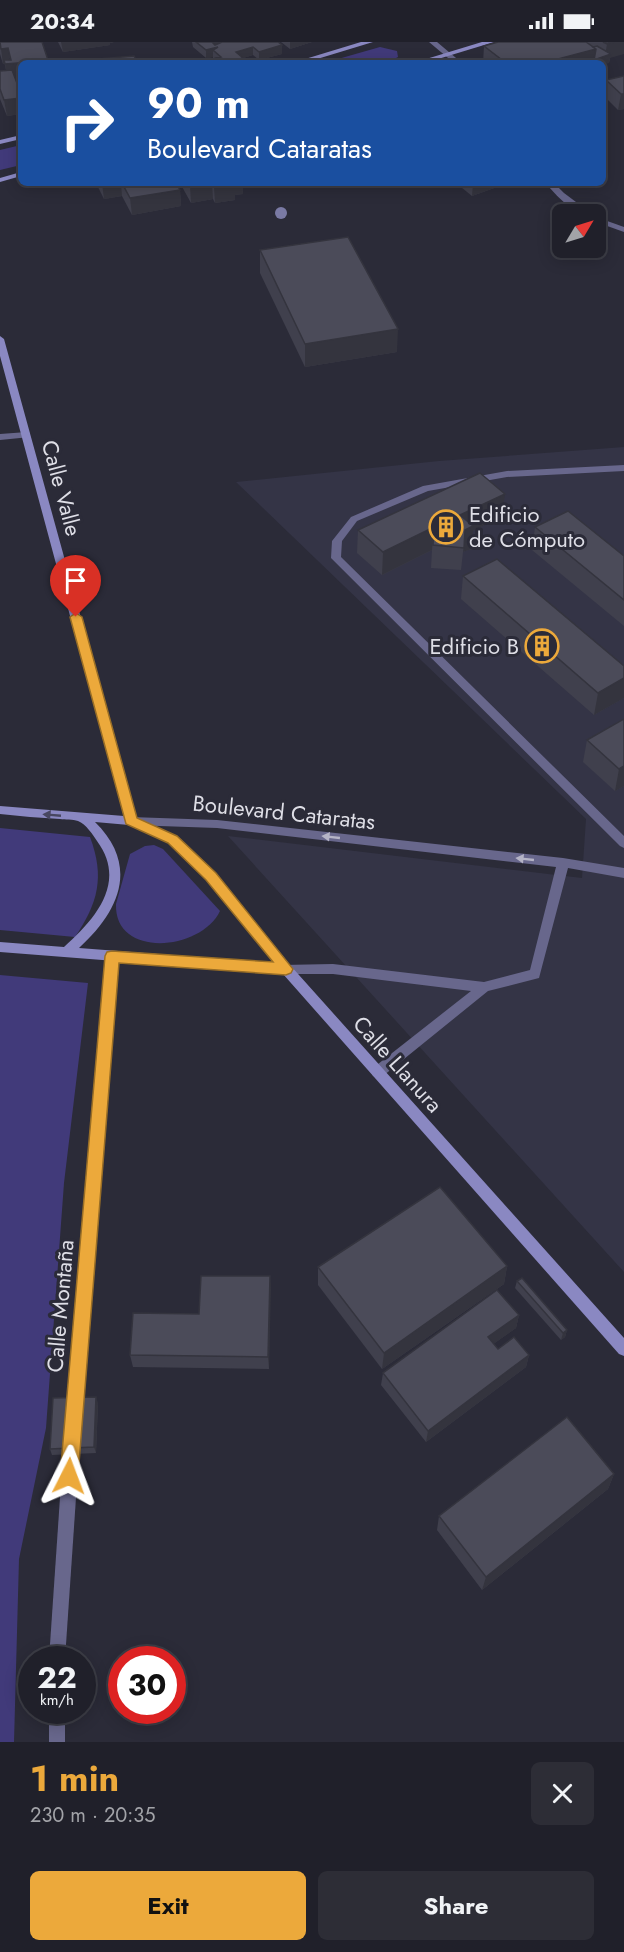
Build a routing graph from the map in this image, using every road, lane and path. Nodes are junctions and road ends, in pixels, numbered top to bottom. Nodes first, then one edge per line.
1 (369, 42) edge
2 (433, 42) edge
3 (490, 42) edge
4 (448, 54) junction
5 (306, 60) edge
6 (427, 60) edge
7 (455, 60) edge
8 (18, 138) edge
9 (0, 142) edge
10 (18, 175) edge
11 (0, 180) edge
12 (553, 186) edge
13 (571, 204) edge
14 (606, 223) edge
15 (624, 230) edge
16 (0, 339) edge
17 (27, 435) junction
18 (0, 437) edge
19 (624, 468) edge
20 (0, 810) edge
21 (82, 817) junction
22 (131, 821) junction
23 (624, 843) edge
24 (563, 863) junction
25 (624, 873) edge
26 (0, 947) edge
27 (65, 953) junction
28 (112, 956) junction
29 (286, 969) junction
30 (484, 987) junction
31 (378, 1072) junction
32 (624, 1348) edge
33 (58, 1646) edge
34 (57, 1724) edge
35 (57, 1742) edge

1 - 5 street
2 - 4 street
3 - 4 street
4 - 6 street
4 - 7 street
8 - 9 street
10 - 11 street
12 - 13 street
14 - 15 street
16 - 17 street, Calle Valle
17 - 18 street
17 - 22 street, Calle Valle
19 - 23 street
21 -> 20 street, Boulevard Cataratas
21 - 22 street, Boulevard Cataratas
21 - 27 street
24 -> 22 street, Boulevard Cataratas
22 - 29 street, Calle Llanura
24 - 25 street, Boulevard Cataratas
24 - 30 street
26 - 27 street
27 - 28 street
28 - 29 street
28 - 33 street, Calle Montaña
29 - 30 street
29 - 31 street, Calle Llanura
30 - 31 street
31 - 32 street, Calle Llanura
34 - 35 street

